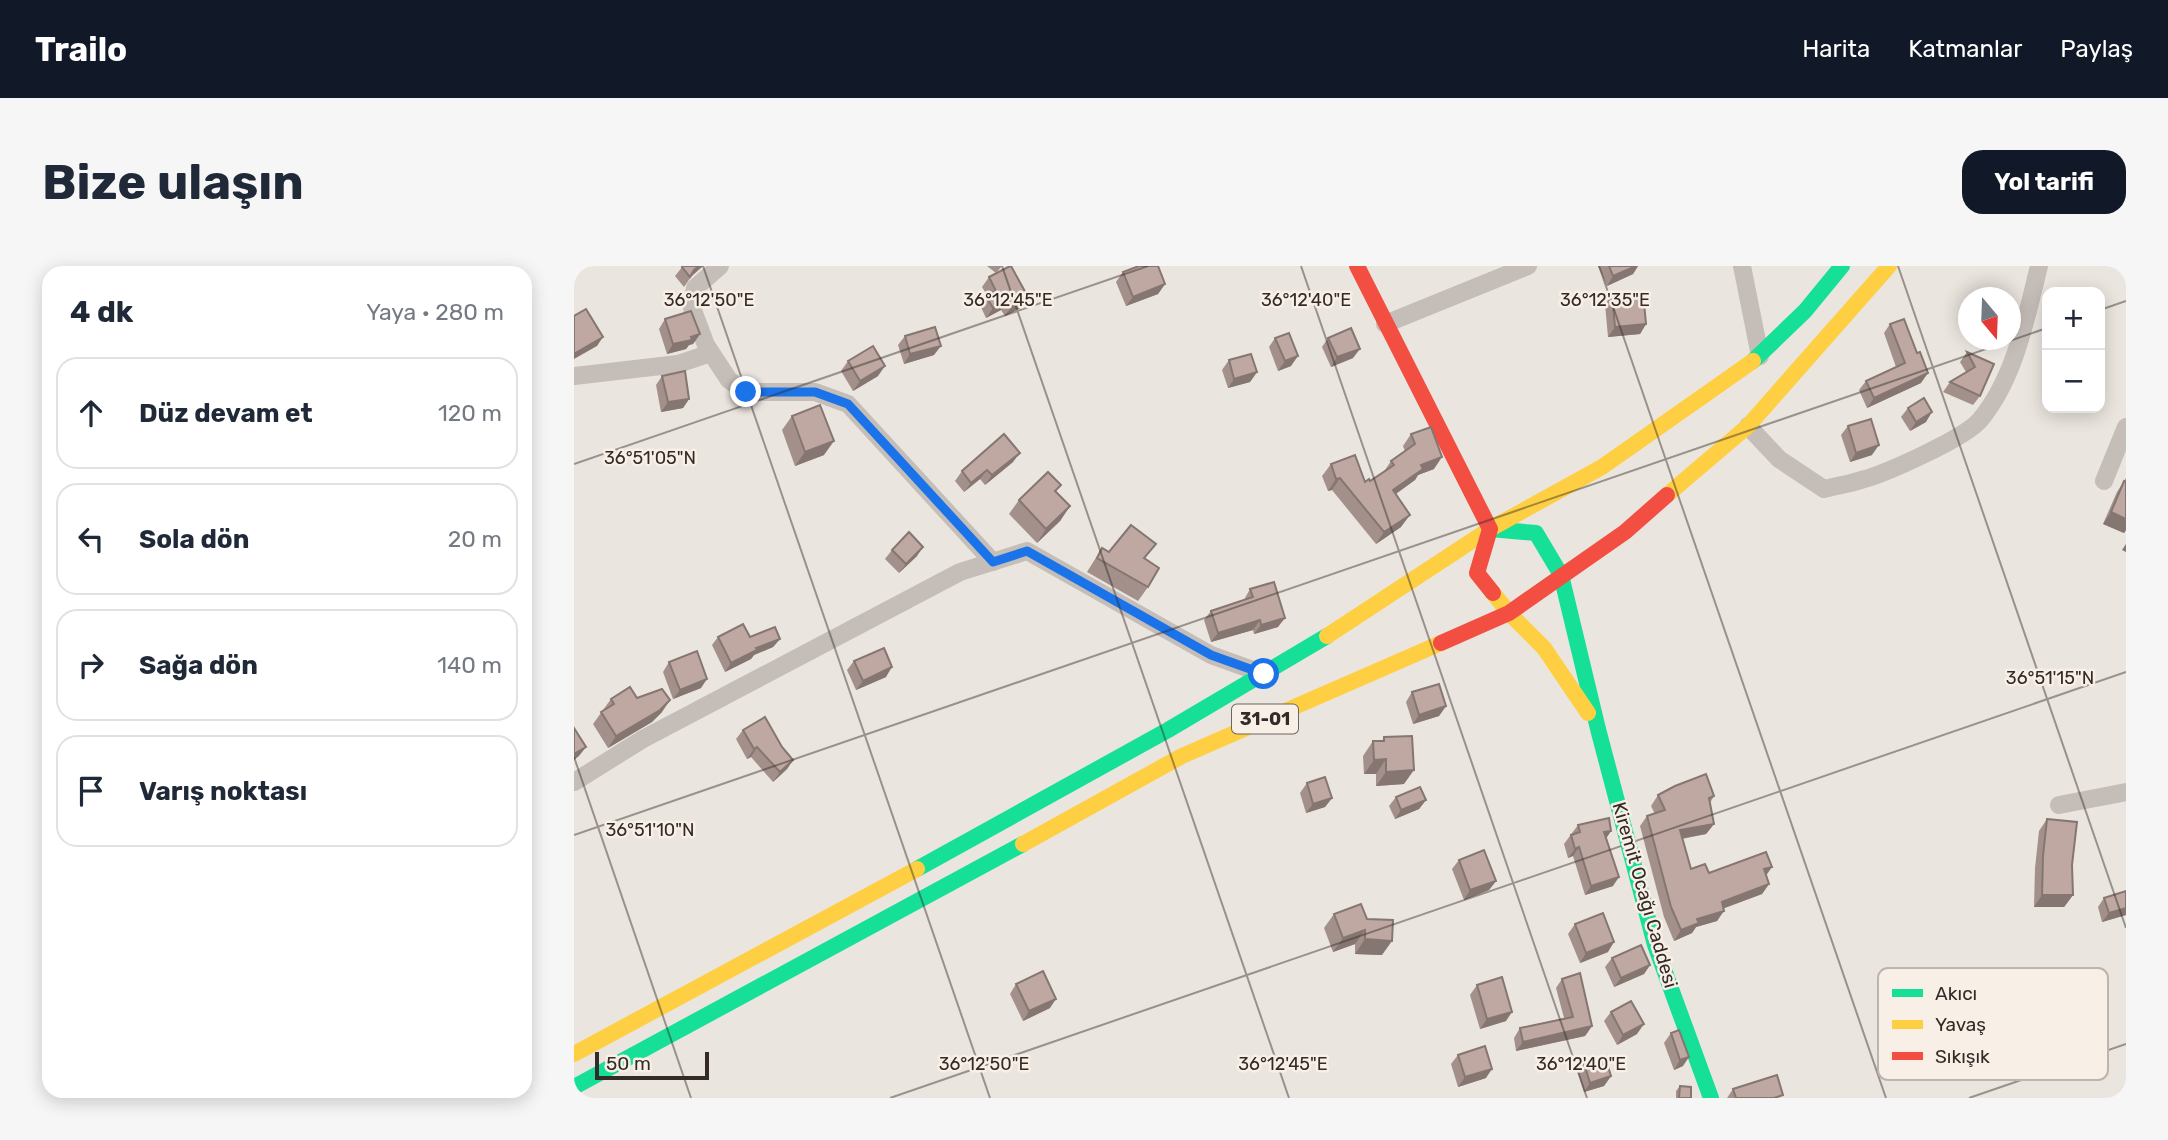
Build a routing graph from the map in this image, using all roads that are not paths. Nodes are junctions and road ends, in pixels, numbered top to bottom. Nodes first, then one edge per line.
1 (720, 266) edge
2 (1357, 266) edge
3 (1528, 266) edge
4 (1742, 266) edge
5 (1842, 266) edge
6 (1889, 266) edge
7 (2039, 266) edge
8 (1385, 324) junction
9 (711, 353) junction
10 (1759, 356) junction
11 (574, 376) edge
12 (1748, 426) junction
13 (2126, 427) edge
14 (2104, 481) dead end
15 (1490, 529) junction
16 (993, 562) junction
17 (1561, 575) junction
18 (1509, 613) junction
19 (1264, 674) junction
20 (1598, 729) junction
21 (574, 782) edge
22 (2126, 792) edge
23 (2059, 805) dead end
24 (574, 1054) edge
25 (574, 1087) edge
26 (1711, 1098) edge

1 - 9 street
2 - 8 main road
3 - 8 street
4 - 10 street
5 - 10 main road, 31-01
6 - 12 main road, 31-01
7 - 12 street
8 - 15 main road
9 - 11 street
9 - 16 street
10 - 15 main road, 31-01
12 - 17 main road, 31-01
13 - 14 street
15 - 17 main road, Kiremit Ocağı Caddesi
15 - 18 main road
15 - 19 main road, 31-01
16 - 19 street
16 - 21 street
17 - 18 main road, 31-01
17 - 20 main road, Kiremit Ocağı Caddesi
18 - 20 main road
18 - 25 main road, 31-01
19 - 24 main road, 31-01
20 - 26 main road, Kiremit Ocağı Caddesi
22 - 23 street

